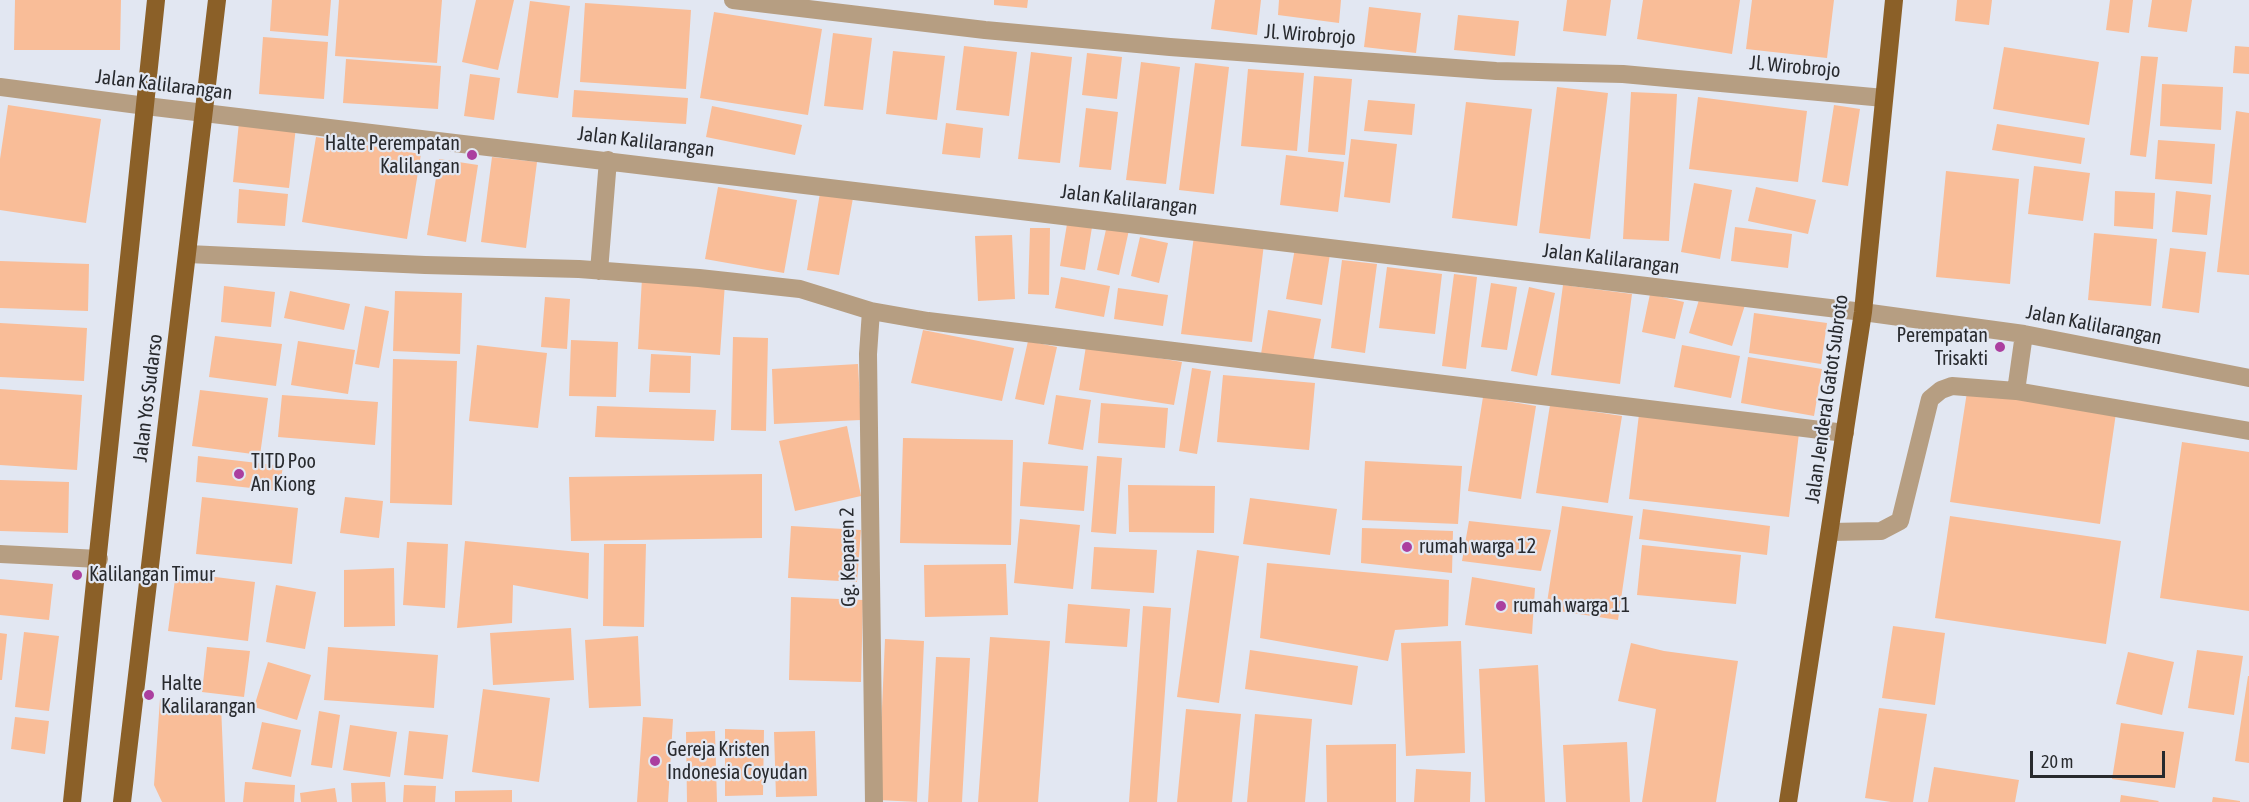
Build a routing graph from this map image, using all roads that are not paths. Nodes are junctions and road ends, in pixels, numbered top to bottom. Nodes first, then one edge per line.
1 (156, 0) edge
2 (217, 0) edge
3 (733, 0) edge
4 (1894, 0) edge
5 (0, 87) edge
6 (1884, 98) junction
7 (146, 106) junction
8 (205, 112) junction
9 (608, 160) junction
10 (188, 254) junction
11 (599, 271) junction
12 (871, 311) junction
13 (1863, 312) junction
14 (2024, 334) junction
15 (2249, 378) edge
16 (2016, 391) junction
17 (2249, 432) edge
18 (1845, 433) junction
19 (1830, 532) junction
20 (0, 554) edge
21 (99, 559) junction
22 (72, 802) edge
23 (122, 802) edge
24 (874, 802) edge
25 (1788, 802) edge

1 - 7 main road, Jalan Yos Sudarso
2 - 8 main road, Jalan Yos Sudarso
3 - 6 street, Jl. Wirobrojo
4 - 6 main road, Jalan Jenderal Gatot Subroto
5 - 7 street, Jalan Kalilarangan
6 - 13 main road, Jalan Jenderal Gatot Subroto
7 - 8 street, Jalan Kalilarangan
7 - 21 main road, Jalan Yos Sudarso
8 - 9 street, Jalan Kalilarangan
8 - 10 main road, Jalan Yos Sudarso
9 - 11 street
9 - 13 street, Jalan Kalilarangan
10 - 11 street
10 - 23 main road, Jalan Yos Sudarso
11 - 12 street
12 - 18 street
12 - 24 street, Gg. Keparen 2
13 - 14 street, Jalan Kalilarangan
13 - 18 main road, Jalan Jenderal Gatot Subroto
14 - 15 street, Jalan Kalilarangan
14 - 16 street
16 - 17 street
16 - 19 street
18 - 19 main road, Jalan Jenderal Gatot Subroto
19 - 25 main road, Jalan Jenderal Gatot Subroto
20 - 21 street
21 - 22 main road, Jalan Yos Sudarso

